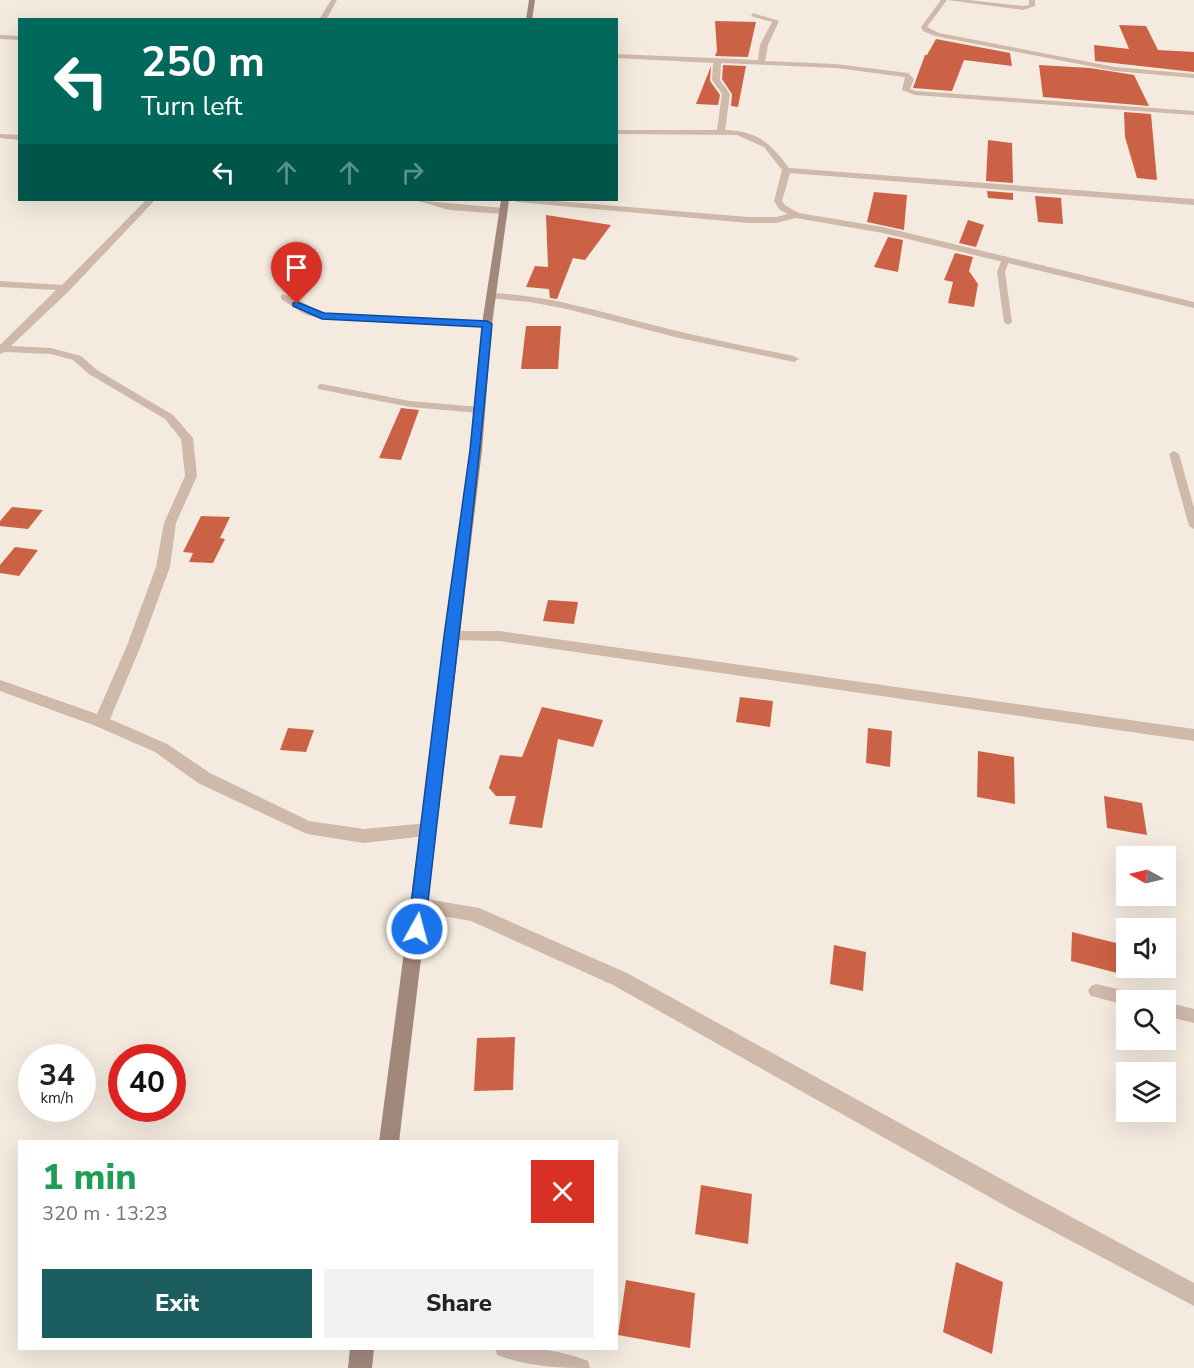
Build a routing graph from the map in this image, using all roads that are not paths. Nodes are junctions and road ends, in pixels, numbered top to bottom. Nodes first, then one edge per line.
1 (334, 0) edge
2 (532, 0) edge
3 (944, 0) edge
4 (950, 0) edge
5 (1032, 0) edge
6 (753, 15) dead end
7 (323, 18) edge
8 (529, 18) edge
9 (0, 37) edge
10 (18, 39) edge
11 (618, 56) edge
12 (717, 61) junction
13 (761, 61) junction
14 (1194, 76) edge
15 (1194, 113) edge
16 (618, 132) edge
17 (721, 132) junction
18 (0, 136) edge
19 (18, 138) edge
20 (786, 170) junction
21 (150, 201) edge
22 (423, 201) edge
23 (531, 201) edge
24 (1194, 202) edge
25 (504, 205) edge
26 (796, 215) junction
27 (1005, 261) junction
28 (0, 284) edge
29 (66, 288) junction
30 (492, 296) junction
31 (285, 297) dead end
32 (1194, 305) edge
33 (1008, 322) dead end
34 (487, 324) junction
35 (1, 350) edge
36 (794, 359) dead end
37 (322, 387) dead end
38 (479, 410) junction
39 (1174, 454) dead end
40 (1194, 526) edge
41 (451, 636) junction
42 (0, 685) edge
43 (101, 722) junction
44 (1194, 735) edge
45 (428, 830) junction
46 (420, 906) junction
47 (1096, 991) dead end
48 (1116, 996) edge
49 (1176, 1012) edge
50 (1194, 1016) edge
51 (389, 1140) edge
52 (1194, 1295) edge
53 (362, 1350) edge
54 (512, 1350) edge
55 (360, 1368) edge
56 (581, 1368) edge

1 - 7 street
2 - 8 street
3 - 14 street
4 - 5 street
6 - 13 street
9 - 10 street
11 - 12 street
12 - 13 street
12 - 17 street
13 - 15 street
16 - 17 street
17 - 20 street
18 - 19 street
20 - 24 street
20 - 26 street
21 - 29 street
22 - 25 street
23 - 26 street
25 - 30 street
26 - 27 street
27 - 32 street
27 - 33 lane
28 - 29 street
29 - 35 street
30 - 34 street
30 - 36 street
31 - 34 street
34 - 38 street
35 - 43 street
37 - 38 street
38 - 41 street
39 - 40 lane
41 - 44 street
41 - 45 street
42 - 43 street
43 - 45 street
45 - 46 street
46 - 51 street
46 - 52 street
47 - 48 lane
49 - 50 lane
53 - 55 street
54 - 56 lane

